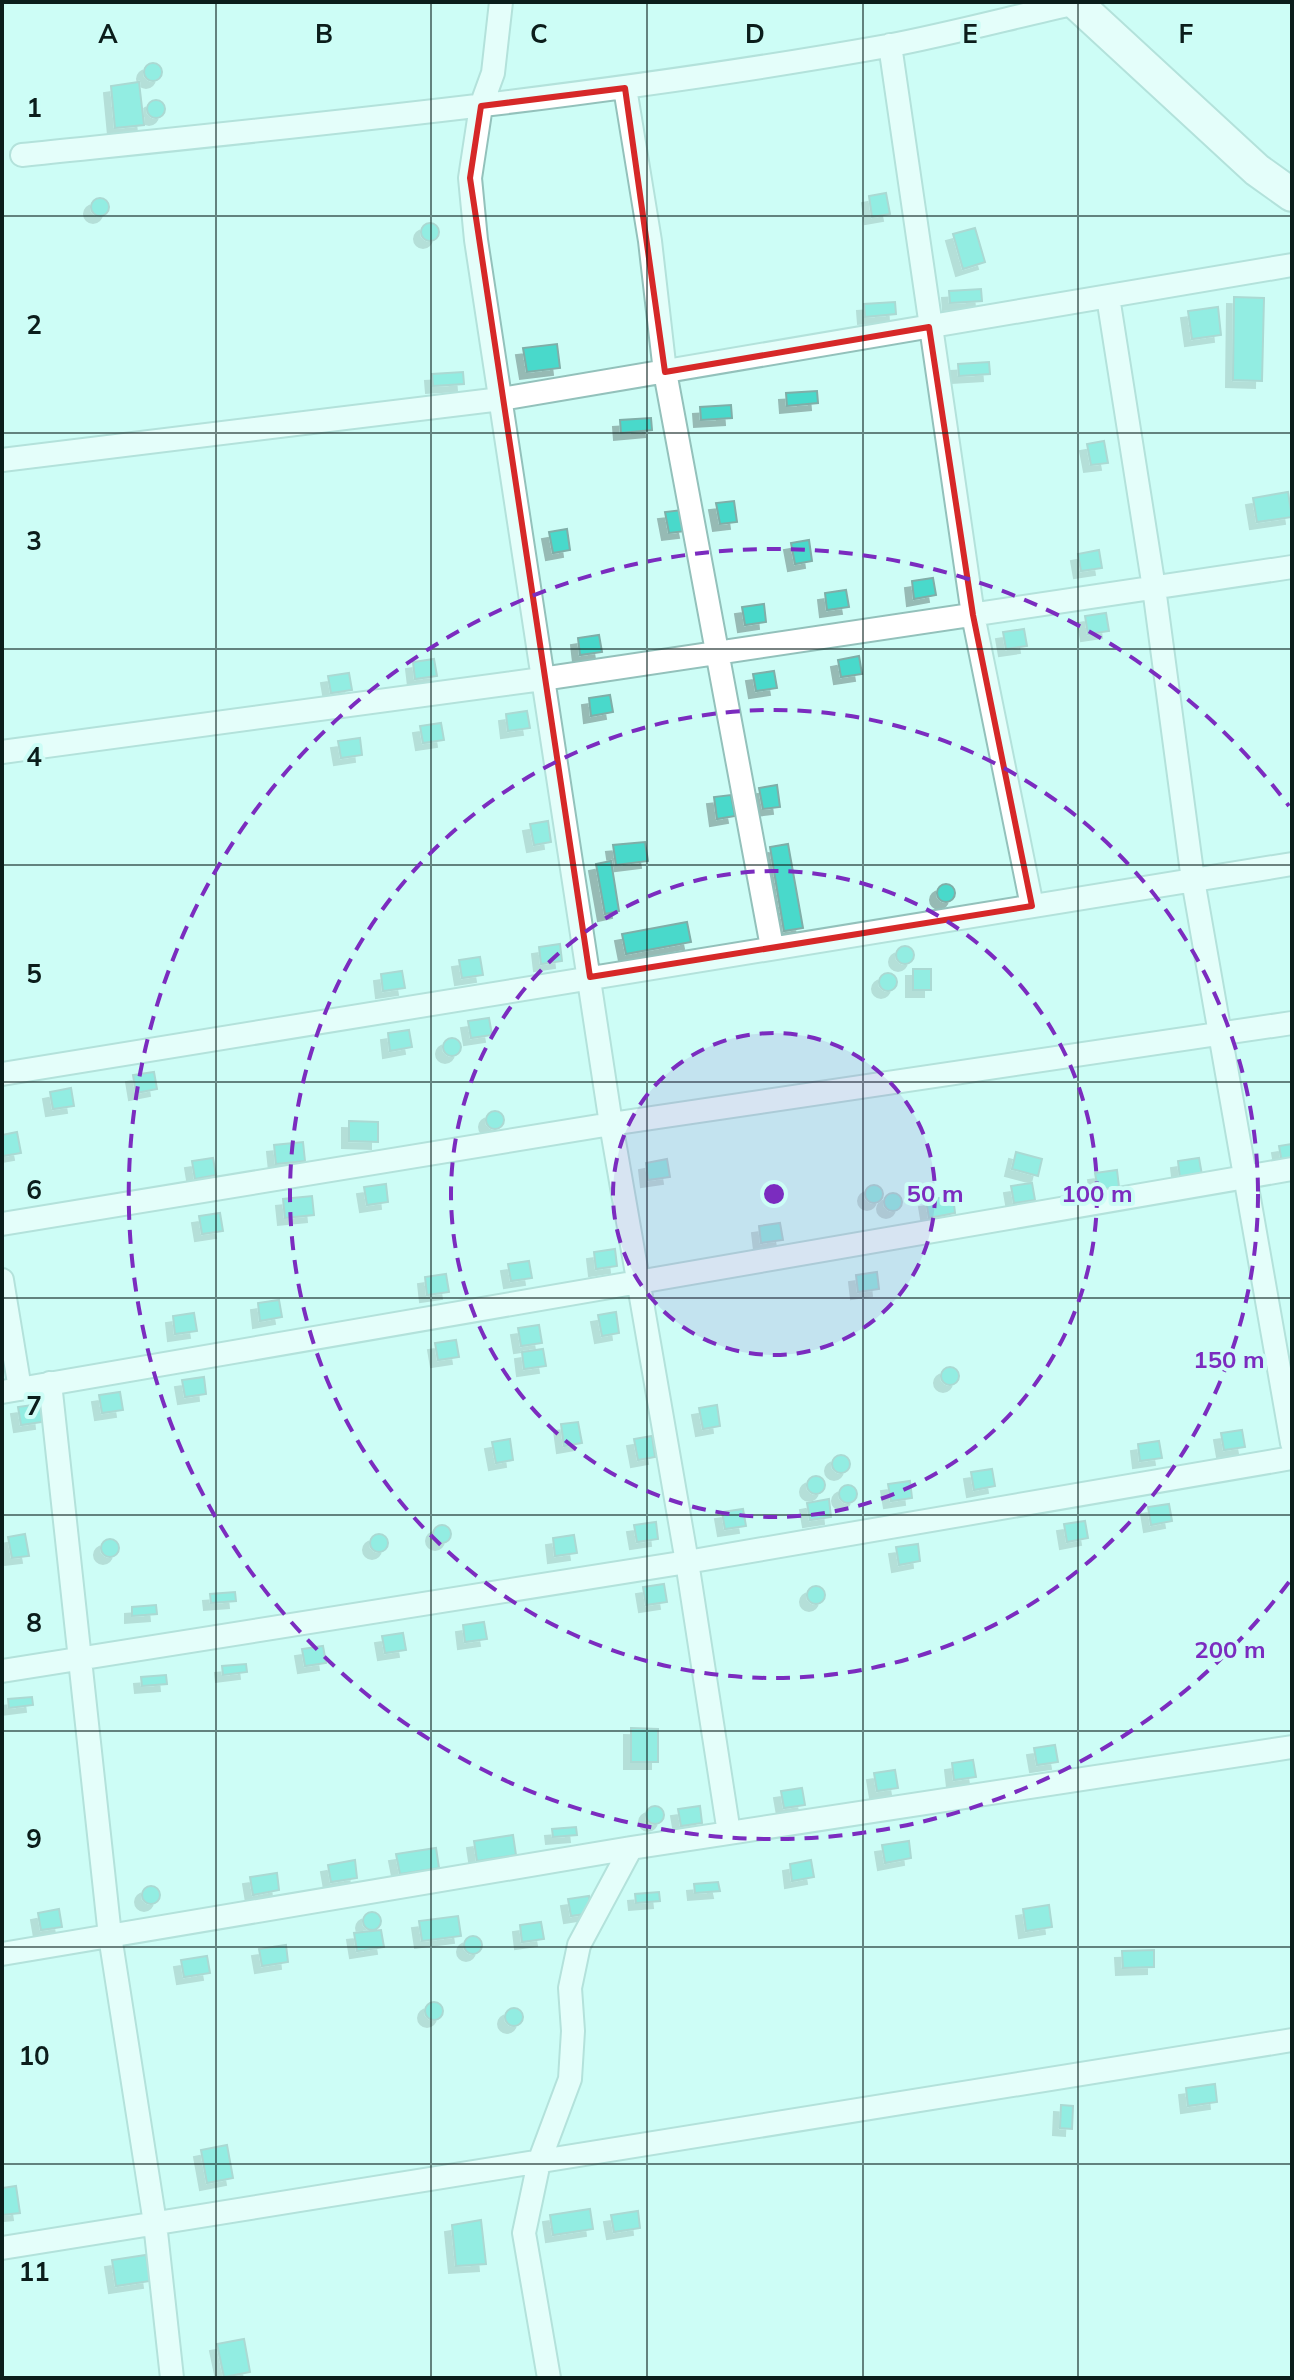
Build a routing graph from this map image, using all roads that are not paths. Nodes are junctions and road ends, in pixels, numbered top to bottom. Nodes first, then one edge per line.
1 (501, 2) edge
2 (1076, 2) edge
3 (890, 45) junction
4 (625, 88) junction
5 (481, 106) junction
6 (22, 155) dead end
7 (1292, 195) edge
8 (1292, 265) edge
9 (1108, 297) junction
10 (929, 327) junction
11 (665, 372) junction
12 (501, 399) junction
13 (2, 460) edge
14 (1292, 567) edge
15 (1154, 588) junction
16 (973, 615) junction
17 (720, 652) junction
18 (542, 679) junction
19 (2, 752) edge
20 (1292, 864) edge
21 (1193, 880) junction
22 (1032, 906) junction
23 (772, 947) junction
24 (590, 977) junction
25 (1292, 1023) edge
26 (1218, 1034) junction
27 (2, 1074) edge
28 (611, 1124) junction
29 (1292, 1169) edge
30 (1243, 1178) junction
31 (2, 1224) edge
32 (2, 1280) edge
33 (640, 1282) junction
34 (50, 1383) junction
35 (11, 1391) edge
36 (1292, 1443) edge
37 (1292, 1458) edge
38 (687, 1562) junction
39 (80, 1659) junction
40 (2, 1671) edge
41 (1292, 1747) edge
42 (729, 1833) junction
43 (631, 1848) junction
44 (110, 1936) junction
45 (2, 1954) edge
46 (1292, 2040) edge
47 (539, 2162) junction
48 (155, 2223) junction
49 (2, 2248) edge
50 (172, 2378) edge
51 (549, 2378) edge

1 - 5 street
2 - 3 street
2 - 7 main road
3 - 4 street
3 - 10 street
4 - 5 street
4 - 11 street
5 - 6 street
5 - 12 street
8 - 9 street
9 - 10 street
9 - 15 street
10 - 11 street
10 - 16 street
11 - 12 street
11 - 17 street
12 - 13 street
12 - 18 street
14 - 15 street
15 - 16 street
15 - 21 street
16 - 17 street
16 - 22 street
17 - 18 street
17 - 23 street
18 - 19 street
18 - 24 street
20 - 21 street
21 - 22 street
21 - 26 street
22 - 23 street
23 - 24 street
24 - 27 street
24 - 28 street
25 - 26 street
26 - 28 street
26 - 30 street
28 - 31 street
28 - 33 street
29 - 30 street
30 - 33 street
30 - 36 street
32 - 35 street
33 - 34 street
33 - 38 street
34 - 35 street
34 - 39 street
37 - 38 street
38 - 39 street
38 - 42 street
39 - 40 street
39 - 44 street
41 - 42 street
42 - 43 street
43 - 44 street
43 - 47 street
44 - 45 street
44 - 48 street
46 - 47 street
47 - 48 street
47 - 51 street
48 - 49 street
48 - 50 street

